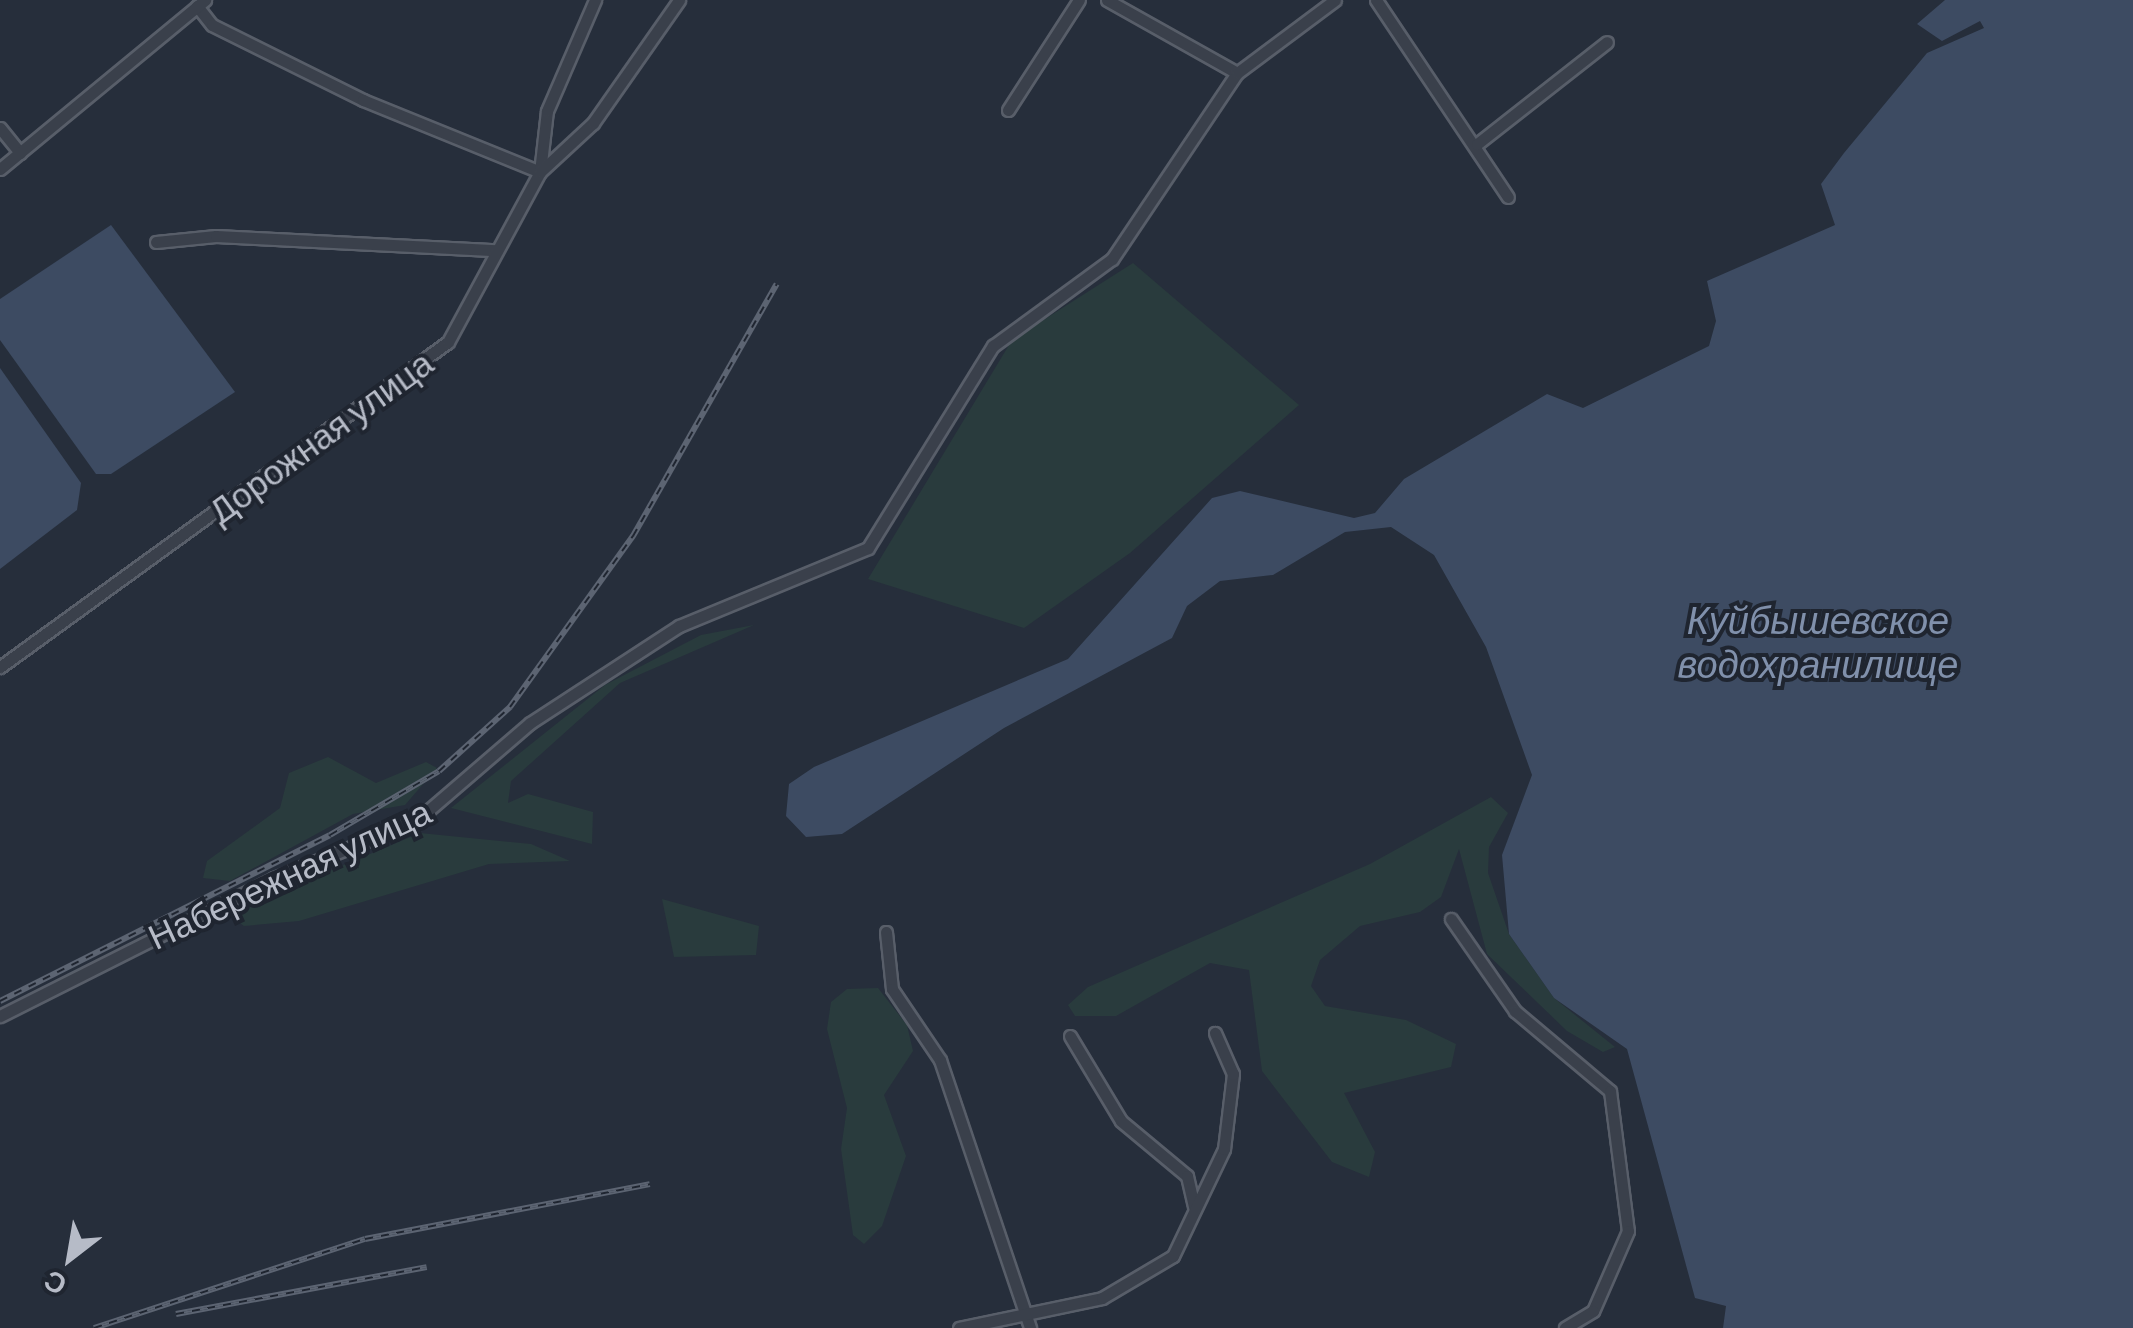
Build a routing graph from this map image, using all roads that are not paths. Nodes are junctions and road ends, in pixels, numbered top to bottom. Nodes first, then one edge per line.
1 (594, 0) edge
2 (679, 0) edge
3 (1079, 0) edge
4 (1106, 0) edge
5 (1335, 0) edge
6 (1376, 0) edge
7 (201, 3) edge
8 (1607, 42) dead end
9 (1237, 72) junction
10 (1008, 110) dead end
11 (0, 128) edge
12 (1477, 144) junction
13 (20, 153) junction
14 (0, 169) edge
15 (540, 172) junction
16 (1508, 196) dead end
17 (156, 242) dead end
18 (496, 250) junction
19 (0, 667) edge
20 (1452, 919) dead end
21 (886, 932) dead end
22 (0, 1016) edge
23 (1215, 1033) dead end
24 (1070, 1036) dead end
25 (1194, 1207) junction
26 (1026, 1310) junction
27 (959, 1328) edge
28 (1030, 1328) edge
29 (1564, 1328) edge

1 - 15 street
2 - 15 street, Дорожная улица
3 - 10 street
4 - 9 street
5 - 9 street, Набережная улица
6 - 12 street
7 - 13 street
7 - 15 street
8 - 12 street
9 - 22 street, Набережная улица
11 - 13 street
12 - 16 street
13 - 14 street
15 - 18 street, Дорожная улица
17 - 18 street
18 - 19 street, Дорожная улица
20 - 29 street
21 - 26 street
23 - 25 street
24 - 25 street
25 - 26 street
26 - 27 street
26 - 28 street

